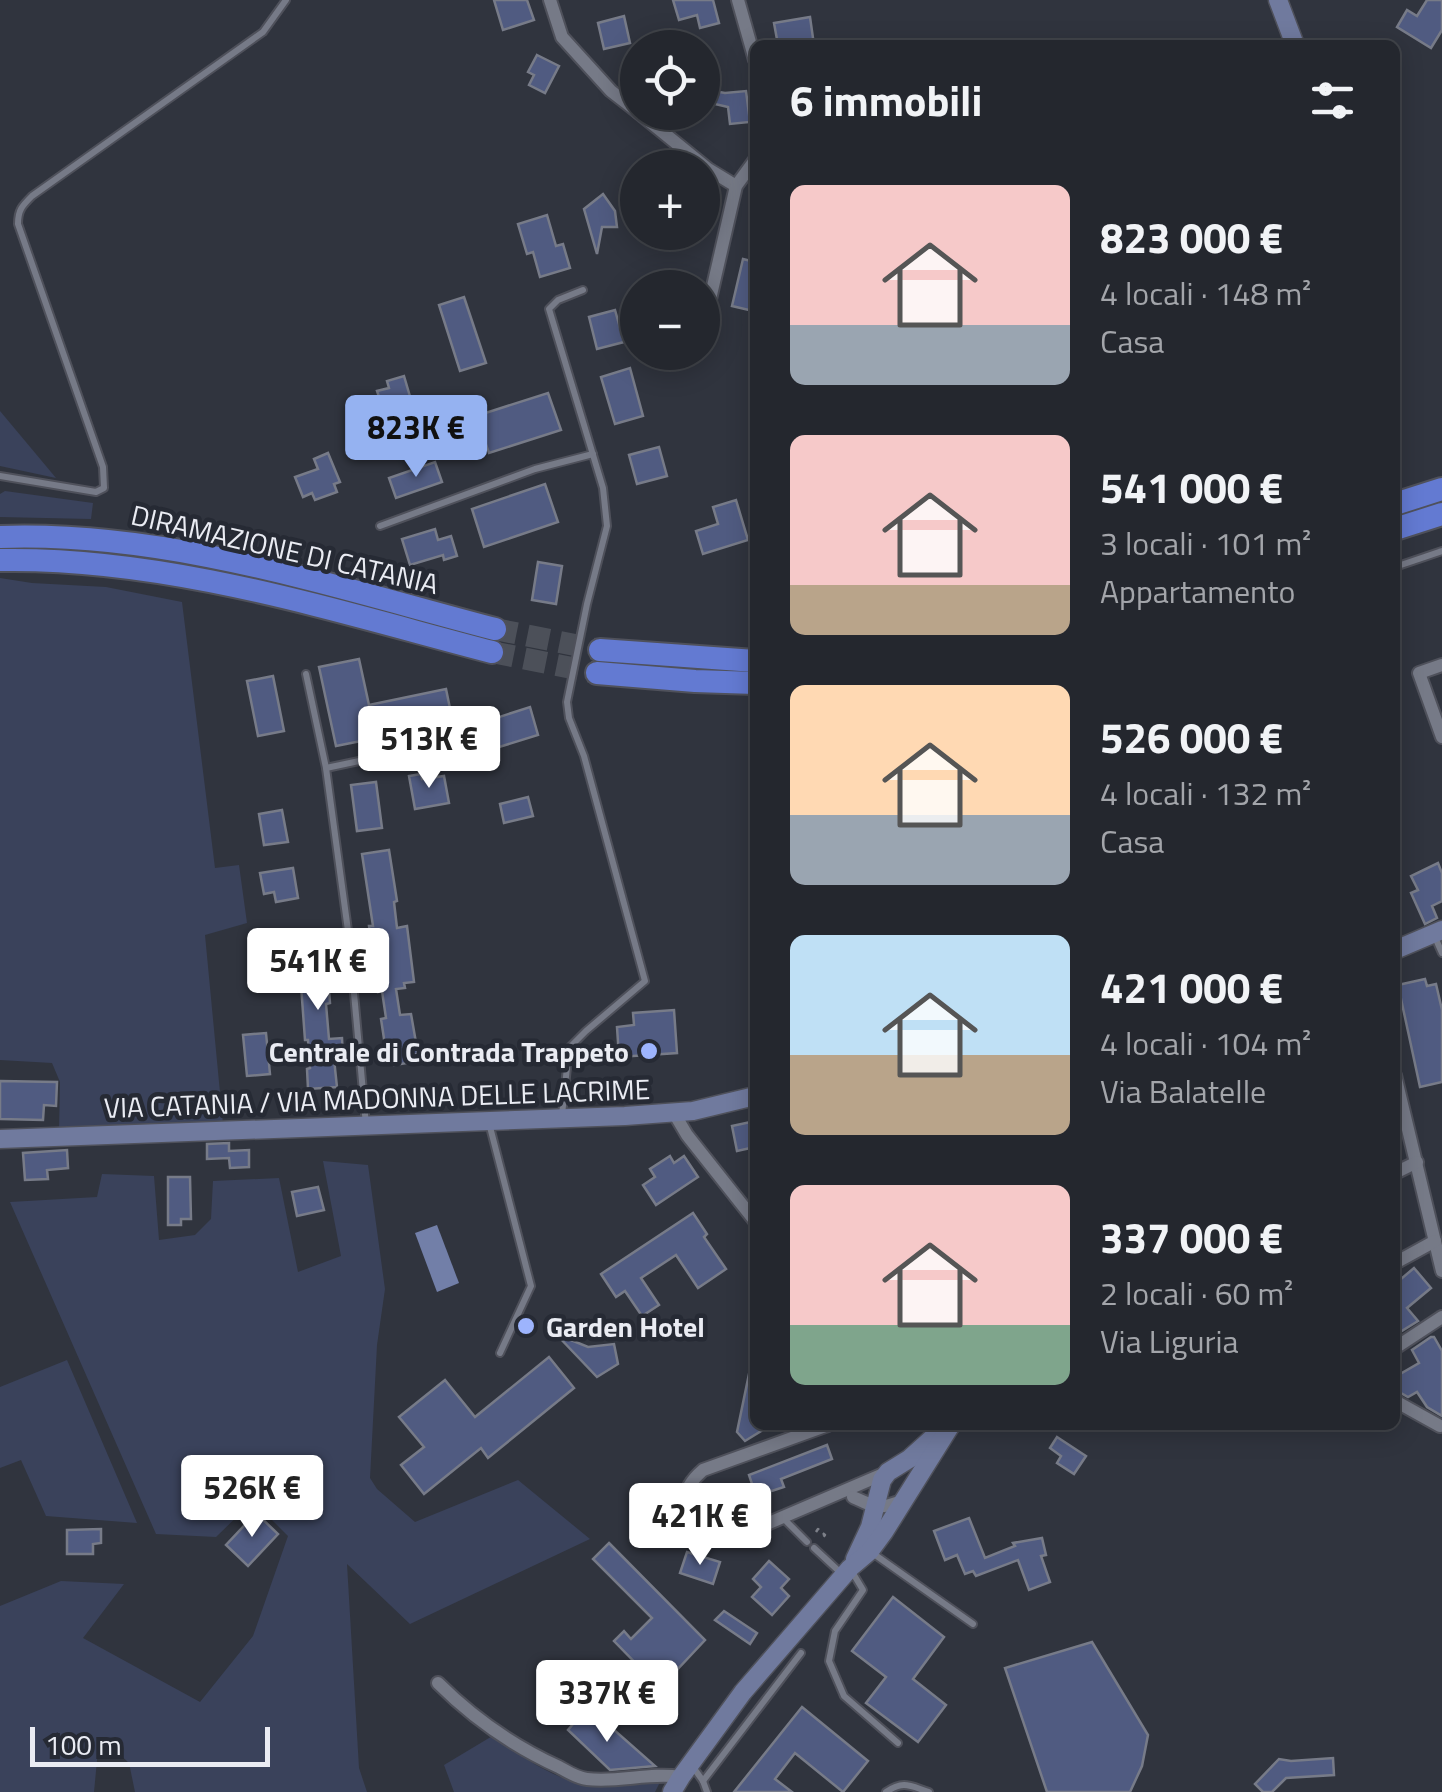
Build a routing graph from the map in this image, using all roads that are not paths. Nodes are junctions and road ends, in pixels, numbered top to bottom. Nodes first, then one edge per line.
1 (286, 0) edge
2 (550, 0) edge
3 (738, 0) edge
4 (1278, 0) edge
5 (1293, 40) edge
6 (750, 42) edge
7 (620, 97) edge
8 (660, 130) edge
9 (750, 167) edge
10 (736, 186) junction
11 (717, 270) edge
12 (582, 290) dead end
13 (592, 454) junction
14 (0, 476) edge
15 (1442, 489) edge
16 (1400, 502) edge
17 (1442, 514) edge
18 (380, 526) dead end
19 (1400, 528) edge
20 (0, 537) edge
21 (1442, 551) edge
22 (0, 560) edge
23 (1400, 565) edge
24 (750, 661) edge
25 (1442, 665) edge
26 (306, 674) dead end
27 (750, 683) edge
28 (1442, 737) edge
29 (434, 745) dead end
30 (326, 768) junction
31 (1438, 932) edge
32 (1400, 948) edge
33 (1442, 953) edge
34 (1400, 1094) edge
35 (750, 1097) edge
36 (674, 1113) junction
37 (562, 1116) junction
38 (489, 1122) junction
39 (366, 1126) junction
40 (0, 1139) edge
41 (1418, 1162) junction
42 (1400, 1171) edge
43 (750, 1216) edge
44 (1435, 1241) junction
45 (1400, 1260) edge
46 (1442, 1271) edge
47 (1442, 1317) edge
48 (1400, 1345) edge
49 (500, 1354) dead end
50 (1400, 1405) edge
51 (1442, 1428) edge
52 (814, 1430) edge
53 (942, 1430) edge
54 (945, 1430) edge
55 (888, 1472) junction
56 (833, 1496) junction
57 (853, 1498) junction
58 (904, 1500) junction
59 (874, 1508) junction
60 (782, 1518) junction
61 (870, 1526) junction
62 (870, 1551) junction
63 (846, 1572) junction
64 (972, 1624) dead end
65 (801, 1653) dead end
66 (776, 1654) junction
67 (786, 1671) junction
68 (438, 1683) dead end
69 (898, 1743) dead end
70 (702, 1780) junction
71 (678, 1783) edge
72 (707, 1792) edge
73 (886, 1792) edge
74 (929, 1792) edge

1 - 14 lane
2 - 7 street
3 - 6 street
4 - 5 main road
8 - 10 street
9 - 10 street
10 - 11 street
12 - 13 lane
13 - 18 lane
13 - 37 lane
15 - 16 highway
17 - 19 highway
20 - 22 highway, DIRAMAZIONE DI CATANIA
21 - 23 lane
24 - 27 highway
25 - 28 street
26 - 30 lane
29 - 30 lane
30 - 39 lane
31 - 32 main road
31 - 33 lane
34 - 41 street
35 - 36 main road, VIA CATANIA / VIA MADONNA DELLE LACRIME
36 - 37 main road, VIA CATANIA / VIA MADONNA DELLE LACRIME
36 - 43 street
37 - 38 main road, VIA CATANIA / VIA MADONNA DELLE LACRIME
38 - 39 main road, VIA CATANIA / VIA MADONNA DELLE LACRIME
38 - 49 lane
39 - 40 main road, VIA CATANIA / VIA MADONNA DELLE LACRIME
41 - 42 street
41 - 44 street
44 - 45 street
44 - 46 street
47 - 48 street
50 - 51 street
52 - 60 street
53 - 55 main road
54 - 58 main road
55 - 56 street
55 - 59 main road
56 - 57 street
56 - 60 street
57 - 59 street
57 - 61 street
58 - 59 street
58 - 62 main road
59 - 61 main road
60 - 63 lane
61 - 63 main road
62 - 63 main road
62 - 64 lane
63 - 66 main road
63 - 69 lane
65 - 67 lane
66 - 67 lane
66 - 71 main road
67 - 70 lane
68 - 71 street
70 - 71 lane
70 - 72 lane
73 - 74 lane

